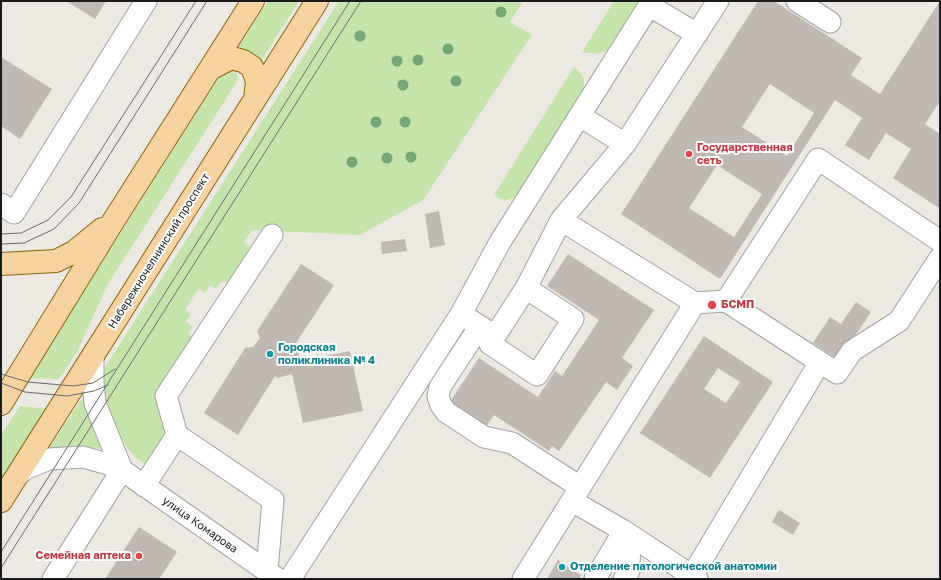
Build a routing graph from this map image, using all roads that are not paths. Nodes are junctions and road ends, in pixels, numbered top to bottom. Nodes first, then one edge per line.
1 (146, 1) edge
2 (253, 1) edge
3 (317, 1) edge
4 (718, 1) edge
5 (797, 1) edge
6 (651, 3) edge
7 (830, 22) dead end
8 (697, 34) junction
9 (210, 68) junction
10 (255, 99) junction
11 (580, 116) junction
12 (625, 144) junction
13 (1, 204) edge
14 (114, 220) junction
15 (561, 220) junction
16 (272, 235) dead end
17 (940, 241) edge
18 (940, 258) edge
19 (1, 264) edge
20 (526, 288) junction
21 (726, 301) junction
22 (695, 303) junction
23 (461, 314) junction
24 (487, 331) junction
25 (93, 355) junction
26 (820, 362) junction
27 (1, 404) edge
28 (177, 435) junction
29 (122, 470) junction
30 (16, 477) junction
31 (144, 486) junction
32 (576, 494) junction
33 (1, 501) edge
34 (627, 533) junction
35 (273, 575) edge
36 (695, 577) edge
37 (52, 579) edge
38 (290, 579) edge
39 (523, 579) edge
40 (595, 579) edge
41 (624, 579) edge

1 - 13 street
2 - 9 main road
3 - 10 main road, Набережночелнинский проспект
4 - 8 street
5 - 7 street
6 - 8 street
6 - 11 street
8 - 12 street
9 - 10 main road
9 - 14 main road
10 - 25 main road, Набережночелнинский проспект
11 - 12 street
11 - 23 street
12 - 15 street
14 - 19 main road
14 - 27 main road
15 - 20 street
15 - 22 street
16 - 28 street
17 - 21 street
18 - 26 street
20 - 24 street
20 - 24 street
21 - 22 street
21 - 26 street
22 - 32 street
23 - 24 street
23 - 38 street
24 - 32 street
25 - 29 street
25 - 30 main road, Набережночелнинский проспект
26 - 36 street
28 - 31 street
28 - 35 street
29 - 30 street, улица Комарова
29 - 31 street, улица Комарова
29 - 37 street
30 - 33 main road, Набережночелнинский проспект
31 - 35 street, улица Комарова
32 - 34 street
32 - 39 street
34 - 36 street
34 - 40 street
34 - 41 street

